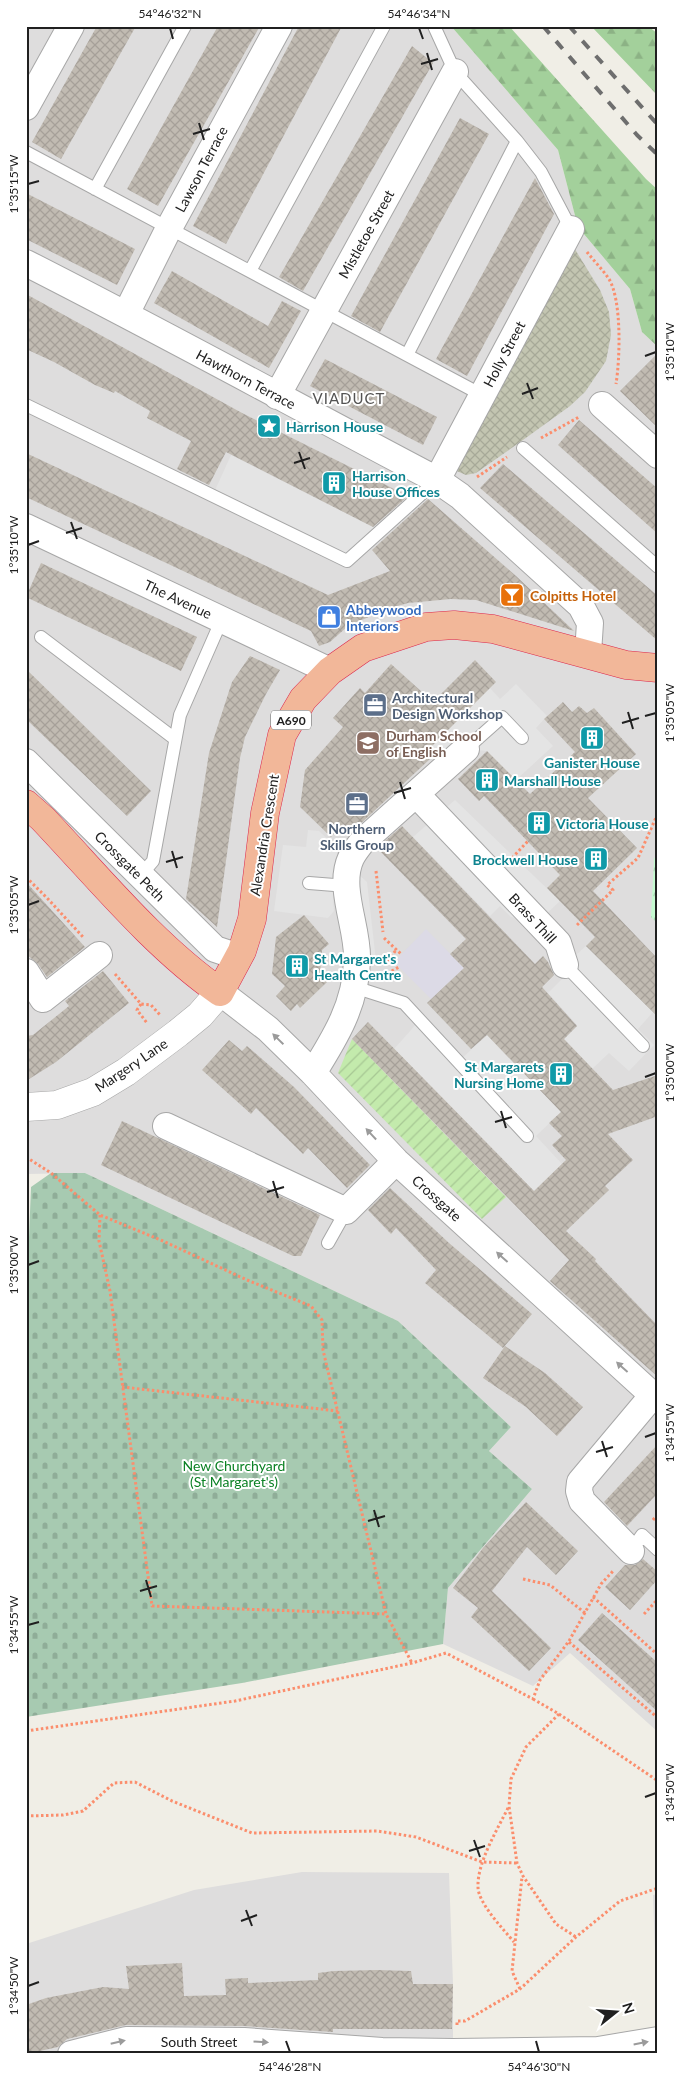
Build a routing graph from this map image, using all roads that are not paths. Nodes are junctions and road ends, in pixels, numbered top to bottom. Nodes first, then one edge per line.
1 (71, 26) edge
2 (185, 26) edge
3 (279, 26) edge
4 (384, 26) edge
5 (434, 26) edge
6 (455, 72) junction
7 (29, 96) edge
8 (517, 142) junction
9 (26, 152) edge
10 (95, 189) junction
11 (169, 228) junction
12 (570, 229) joint
13 (26, 263) edge
14 (250, 271) junction
15 (324, 310) junction
16 (126, 314) junction
17 (407, 355) junction
18 (482, 395) junction
19 (277, 396) junction
20 (26, 405) edge
21 (602, 405) road end
22 (523, 448) road end
23 (658, 455) edge
24 (437, 480) junction
25 (26, 527) edge
26 (658, 567) edge
27 (222, 619) junction
28 (41, 637) dead end
29 (588, 654) junction
30 (658, 668) edge
31 (330, 671) junction
32 (522, 738) dead end
33 (175, 739) junction
34 (466, 748) joint
35 (26, 762) edge
36 (416, 794) junction
37 (26, 804) edge
38 (140, 876) junction
39 (309, 883) dead end
40 (347, 886) junction
41 (242, 951) junction
42 (562, 954) joint
43 (99, 955) dead end
44 (26, 972) edge
45 (354, 987) junction
46 (220, 992) junction
47 (643, 1046) dead end
48 (313, 1073) junction
49 (26, 1106) edge
50 (166, 1126) dead end
51 (527, 1136) dead end
52 (396, 1161) junction
53 (346, 1212) junction
54 (328, 1243) dead end
55 (655, 1398) edge
56 (658, 1550) edge
57 (631, 1551) joint
58 (658, 2040) edge
59 (71, 2054) edge

1 - 7 street
2 - 10 lane
3 - 11 street, Lawson Terrace
4 - 14 lane
5 - 6 lane
6 - 8 lane
6 - 15 street, Mistletoe Street
8 - 12 lane
8 - 17 lane
9 - 10 lane
10 - 11 lane
11 - 14 lane
11 - 16 street, Lawson Terrace
12 - 18 street, Holly Street
13 - 16 street, Hawthorn Terrace
14 - 15 lane
15 - 17 lane
15 - 19 street, Mistletoe Street
16 - 19 street, Hawthorn Terrace
17 - 18 lane
18 - 24 street, Holly Street
19 - 24 street, Hawthorn Terrace
20 - 24 lane
21 - 23 street
22 - 26 lane
24 - 29 street, Hawthorn Terrace
25 - 27 street, The Avenue
27 - 31 street, The Avenue
27 - 33 lane
28 - 33 lane
29 - 30 highway, Alexandria Crescent / A690
29 - 31 highway, Alexandria Crescent / A690
31 - 41 highway, Alexandria Crescent / A690
32 - 34 lane
33 - 38 lane
34 - 36 street
35 - 38 street, Crossgate Peth
36 - 40 street
36 - 42 street, Brass Thill
37 - 46 highway
38 - 41 street, Crossgate Peth
39 - 40 lane
40 - 45 street
41 - 46 highway, Alexandria Crescent / A690
42 - 47 lane, Brass Thill
43 - 44 street
45 - 48 street
45 - 51 lane
48 -> 46 street, Crossgate
46 - 49 street, Margery Lane
52 -> 48 street, Crossgate
50 - 53 street
52 - 53 street
55 -> 52 street, Crossgate
53 - 54 lane
55 - 57 street
56 - 57 lane
59 -> 58 street, South Street

